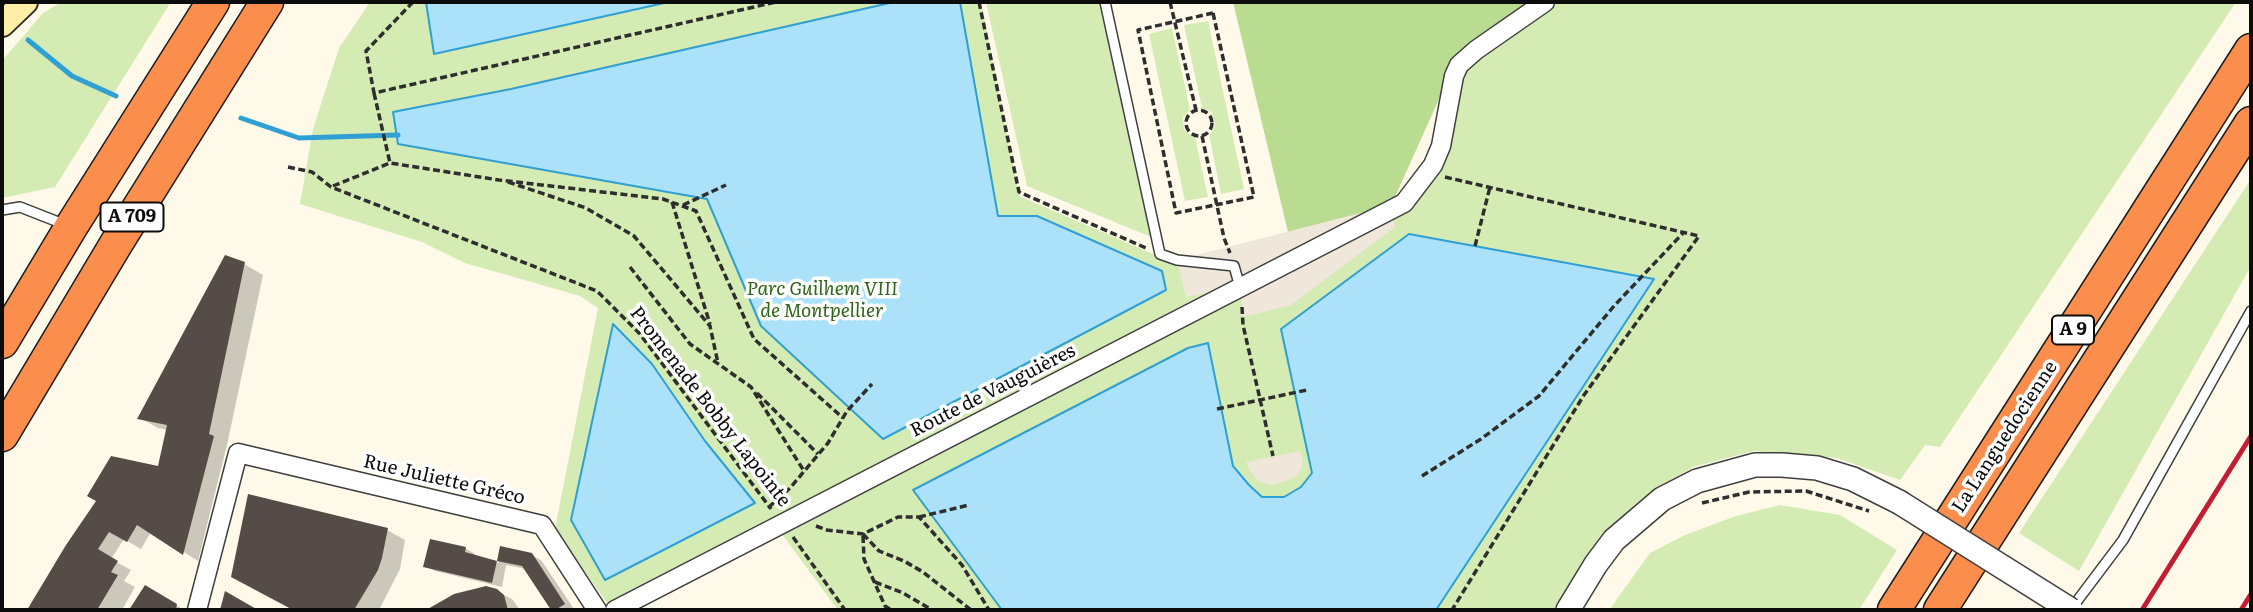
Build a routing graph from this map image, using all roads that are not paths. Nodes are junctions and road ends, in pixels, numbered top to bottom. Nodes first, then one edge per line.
1 (25, 2) edge
2 (213, 2) edge
3 (267, 2) edge
4 (1105, 2) edge
5 (1544, 2) edge
6 (2, 24) edge
7 (2251, 50) edge
8 (2251, 123) edge
9 (2, 209) edge
10 (71, 227) junction
11 (1240, 287) junction
12 (2251, 311) edge
13 (2, 342) edge
14 (2, 435) edge
15 (197, 610) edge
16 (597, 610) edge
17 (615, 610) edge
18 (1568, 610) edge
19 (1895, 610) edge
20 (1940, 610) edge
21 (2071, 610) edge

1 - 6 main road
2 - 10 highway, A 709
3 - 14 highway, A 709
4 - 11 lane
5 - 11 street, Route de Vauguières
7 - 19 highway, La Languedocienne / A 9
8 - 20 highway, La Languedocienne / A 9
9 - 10 lane
10 - 13 highway, A 709
11 - 17 street, Route de Vauguières
12 - 21 lane
15 - 16 street, Rue Juliette Gréco
18 - 21 street, bridge

